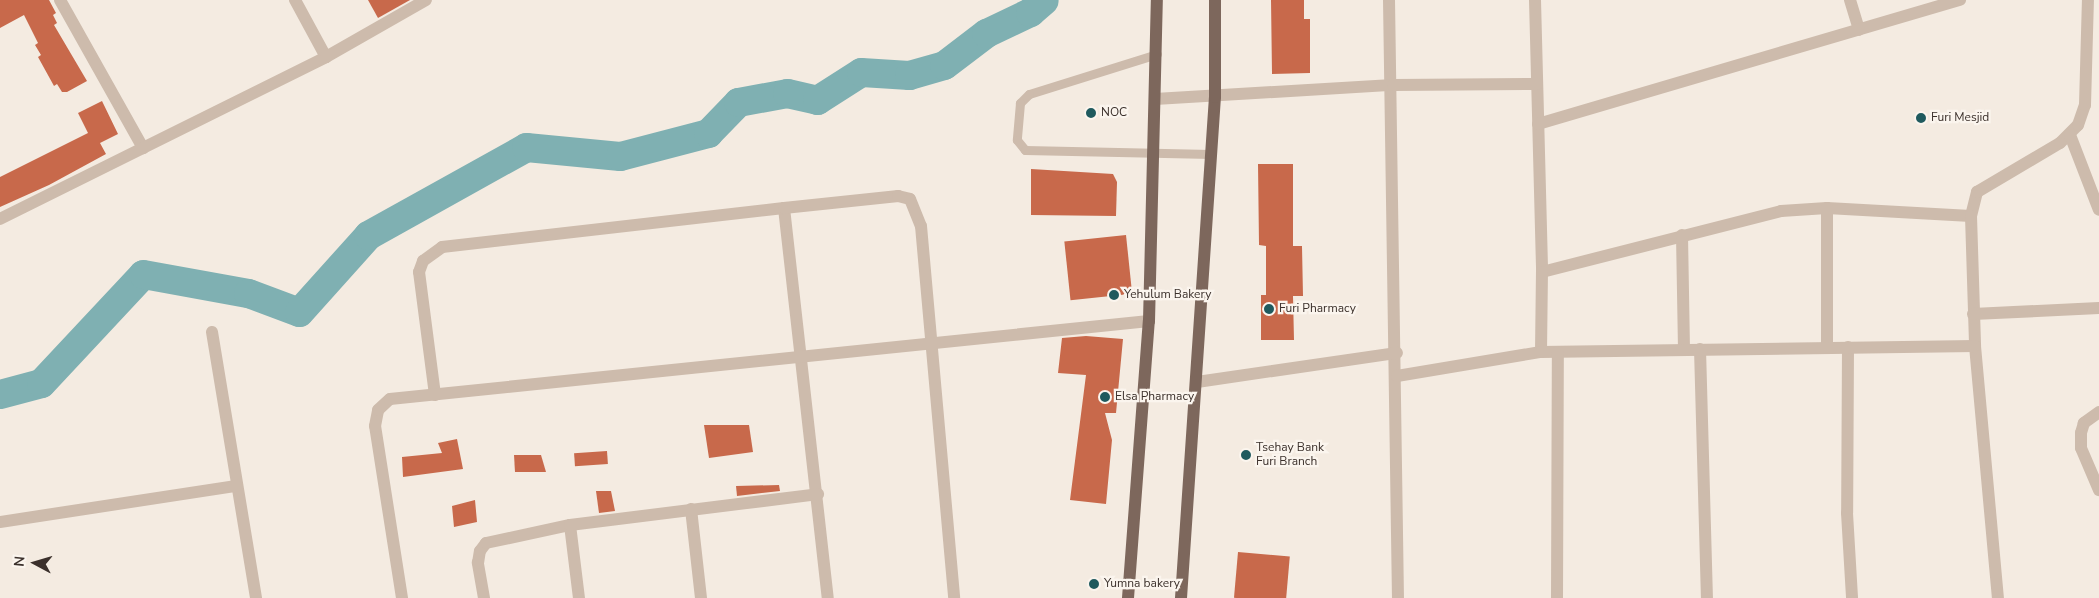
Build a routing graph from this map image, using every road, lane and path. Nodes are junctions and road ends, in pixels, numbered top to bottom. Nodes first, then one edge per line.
1 (60, 0) edge
2 (295, 0) edge
3 (426, 0) edge
4 (1157, 0) edge
5 (1214, 0) edge
6 (1389, 0) edge
7 (1535, 0) edge
8 (1850, 0) edge
9 (1953, 0) edge
10 (1960, 0) edge
11 (2088, 0) edge
12 (1859, 30) junction
13 (1157, 54) junction
14 (326, 57) junction
15 (1537, 84) junction
16 (1393, 85) junction
17 (1215, 96) junction
18 (1155, 99) junction
19 (1538, 124) junction
20 (2070, 135) junction
21 (143, 148) junction
22 (1154, 154) junction
23 (1211, 154) junction
24 (784, 208) junction
25 (1827, 208) junction
26 (2099, 210) edge
27 (1971, 216) junction
28 (0, 219) edge
29 (1682, 235) junction
30 (1542, 272) junction
31 (2099, 308) edge
32 (1973, 314) junction
33 (1149, 321) junction
34 (212, 332) dead end
35 (932, 341) junction
36 (1975, 346) junction
37 (1827, 347) junction
38 (1848, 347) junction
39 (1700, 349) junction
40 (1684, 350) junction
41 (1541, 352) junction
42 (1558, 352) junction
43 (1397, 353) junction
44 (801, 356) junction
45 (1397, 376) junction
46 (1197, 382) junction
47 (436, 395) junction
48 (2099, 412) edge
49 (236, 486) junction
50 (2099, 490) edge
51 (818, 494) junction
52 (691, 509) junction
53 (0, 522) edge
54 (570, 525) junction
55 (256, 598) edge
56 (402, 598) edge
57 (484, 598) edge
58 (579, 598) edge
59 (701, 598) edge
60 (828, 598) edge
61 (954, 598) edge
62 (1128, 598) edge
63 (1181, 598) edge
64 (1398, 598) edge
65 (1557, 598) edge
66 (1707, 598) edge
67 (1852, 598) edge
68 (1998, 598) edge

1 - 21 street
2 - 14 street
3 - 14 street
4 - 13 main road
5 - 17 main road
6 - 16 street
7 - 15 street
8 - 12 street
9 - 10 street
9 - 12 street
11 - 20 street
12 - 19 street
13 - 18 main road
13 - 22 lane
14 - 21 street
15 - 16 street
15 - 19 street
16 - 17 street
16 - 43 street
17 - 18 street
17 - 23 main road
18 - 22 main road
19 - 30 street
20 - 26 street
20 - 27 street
21 - 28 street
22 - 23 lane
22 - 33 main road
23 - 46 main road
24 - 35 street
24 - 44 street
24 - 47 street
25 - 27 street
25 - 29 street
25 - 37 street
27 - 32 street
29 - 30 street
29 - 40 street
30 - 41 street
31 - 32 street
32 - 36 street
33 - 35 street
33 - 62 main road
34 - 49 street
35 - 44 street
35 - 61 street
36 - 38 street
36 - 68 street
37 - 38 street
37 - 39 street
38 - 67 street
39 - 40 street
39 - 66 street
40 - 42 street
41 - 42 street
41 - 45 street
42 - 65 street
43 - 45 street
43 - 46 street
44 - 47 street
44 - 51 street
45 - 64 street
46 - 63 main road
47 - 56 street
48 - 50 street
49 - 53 street
49 - 55 street
51 - 52 street
51 - 60 street
52 - 54 street
52 - 59 street
54 - 57 street
54 - 58 street

